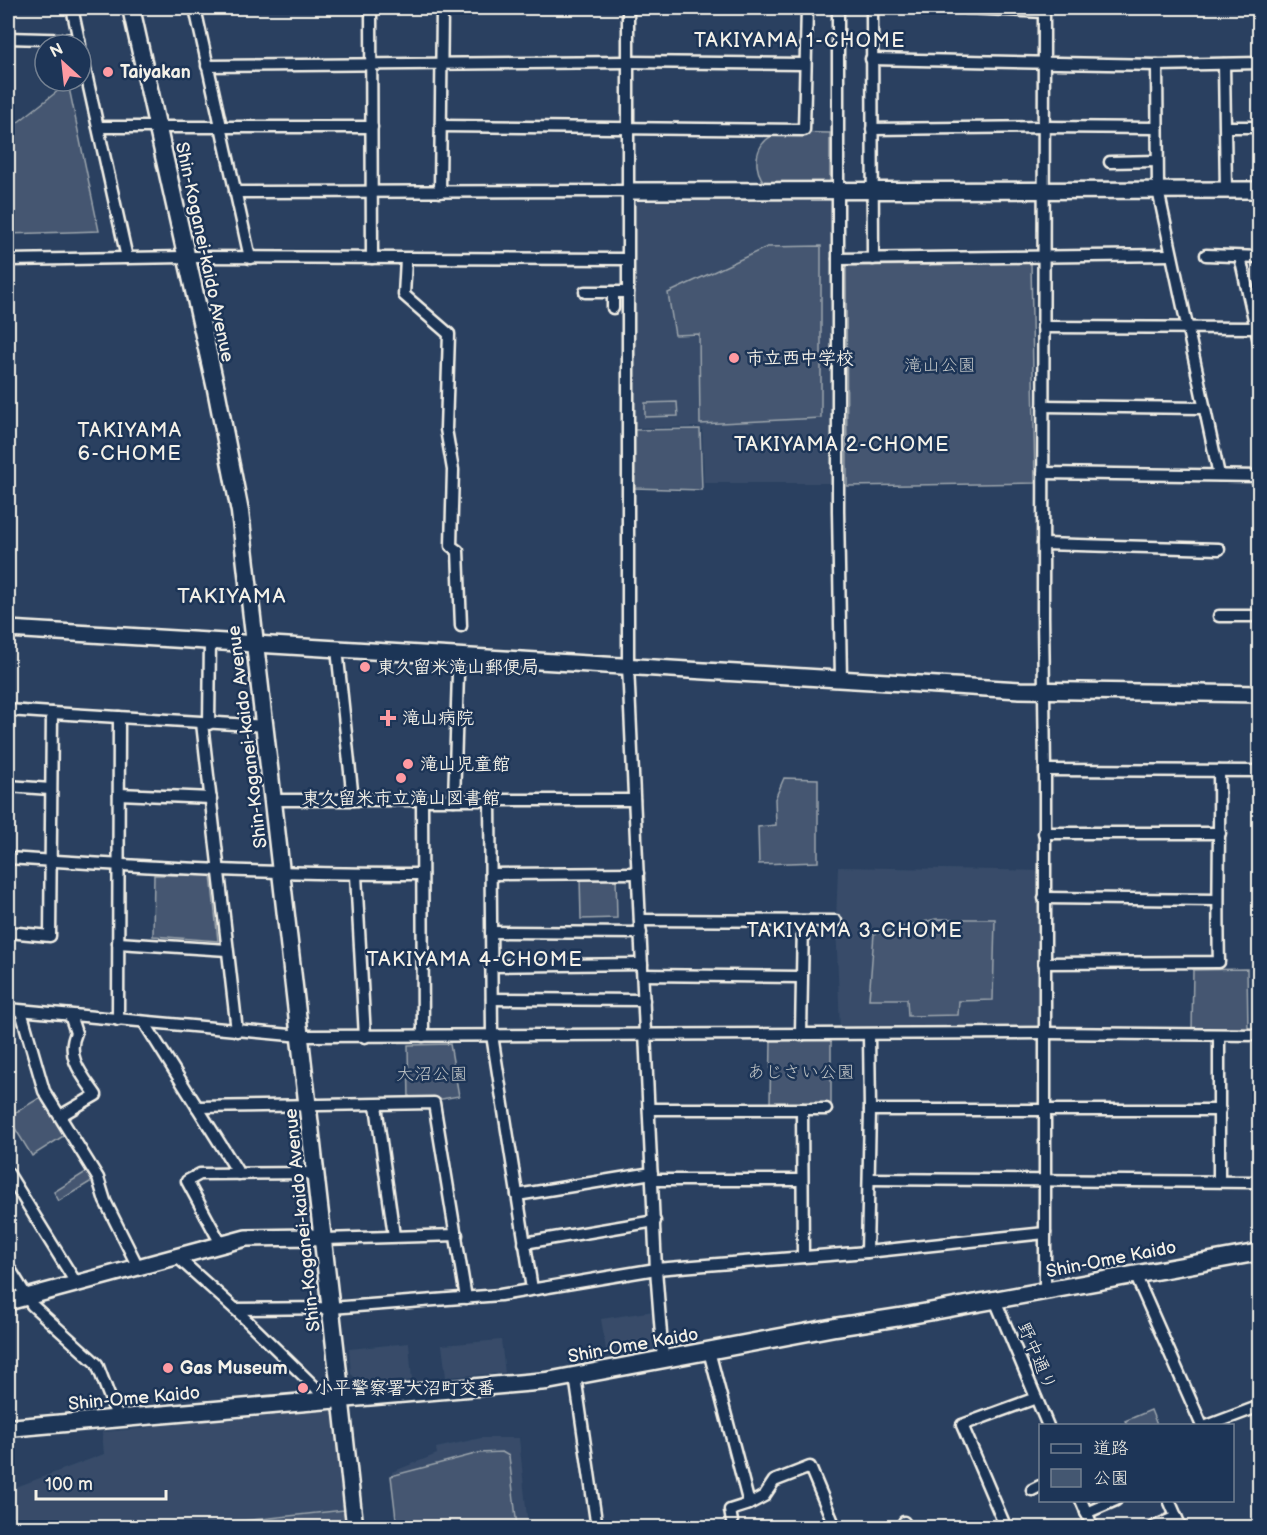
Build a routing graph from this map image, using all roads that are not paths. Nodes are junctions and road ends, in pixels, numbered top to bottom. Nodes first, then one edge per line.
1 (72, 8) edge
2 (131, 8) edge
3 (195, 8) edge
4 (371, 8) edge
5 (442, 8) edge
6 (628, 8) edge
7 (807, 8) edge
8 (838, 8) edge
9 (872, 8) edge
10 (966, 8) edge
11 (1044, 10) edge
12 (77, 33) edge
13 (8, 38) edge
14 (33, 40) edge
15 (871, 59) junction
16 (628, 62) junction
17 (1044, 63) junction
18 (1260, 63) edge
19 (805, 64) junction
20 (1224, 64) junction
21 (372, 65) junction
22 (442, 65) junction
23 (1157, 65) junction
24 (207, 66) junction
25 (91, 93) edge
26 (158, 126) junction
27 (220, 126) junction
28 (441, 126) junction
29 (98, 127) junction
30 (372, 127) junction
31 (628, 127) junction
32 (1044, 127) junction
33 (1226, 127) junction
34 (1260, 127) edge
35 (1156, 128) junction
36 (872, 129) junction
37 (1157, 161) junction
38 (1110, 162) dead end
39 (1158, 190) junction
40 (1226, 190) junction
41 (1260, 190) edge
42 (628, 191) junction
43 (838, 191) junction
44 (872, 191) junction
45 (1044, 191) junction
46 (235, 192) junction
47 (372, 192) junction
48 (440, 192) junction
49 (1171, 255) junction
50 (1206, 255) dead end
51 (185, 257) junction
52 (1043, 257) junction
53 (1240, 257) junction
54 (1260, 257) edge
55 (127, 258) junction
56 (250, 258) junction
57 (372, 258) junction
58 (406, 259) junction
59 (627, 259) junction
60 (838, 259) junction
61 (873, 259) junction
62 (8, 260) edge
63 (585, 292) dead end
64 (613, 292) junction
65 (628, 292) junction
66 (613, 308) dead end
67 (1043, 327) junction
68 (1186, 328) junction
69 (1258, 328) edge
70 (1260, 346) edge
71 (1043, 406) junction
72 (1204, 408) junction
73 (1043, 473) junction
74 (1219, 476) junction
75 (1260, 476) edge
76 (1043, 544) junction
77 (1219, 549) dead end
78 (1219, 616) dead end
79 (1260, 616) edge
80 (461, 626) dead end
81 (8, 629) edge
82 (210, 641) junction
83 (256, 645) junction
84 (337, 649) junction
85 (628, 666) junction
86 (458, 674) dead end
87 (841, 679) junction
88 (1043, 691) junction
89 (1260, 694) edge
90 (8, 710) edge
91 (52, 713) junction
92 (119, 717) junction
93 (206, 724) junction
94 (266, 726) junction
95 (1045, 770) junction
96 (1219, 771) junction
97 (1260, 771) edge
98 (8, 786) edge
99 (50, 789) junction
100 (119, 794) junction
101 (211, 798) junction
102 (274, 800) junction
103 (353, 800) junction
104 (422, 800) junction
105 (454, 800) junction
106 (490, 800) junction
107 (634, 800) junction
108 (1044, 833) junction
109 (1220, 833) junction
110 (8, 858) edge
111 (51, 861) junction
112 (119, 865) junction
113 (219, 871) junction
114 (283, 873) junction
115 (638, 873) junction
116 (423, 874) junction
117 (491, 874) junction
118 (356, 875) junction
119 (1044, 898) junction
120 (1217, 900) junction
121 (640, 920) junction
122 (836, 921) dead end
123 (803, 922) junction
124 (8, 932) edge
125 (491, 932) junction
126 (641, 933) junction
127 (118, 943) junction
128 (227, 950) junction
129 (1044, 963) junction
130 (491, 966) junction
131 (643, 969) junction
132 (801, 977) junction
133 (492, 999) junction
134 (644, 1000) junction
135 (8, 1009) edge
136 (21, 1011) junction
137 (70, 1015) junction
138 (118, 1020) junction
139 (144, 1022) junction
140 (237, 1030) junction
141 (1044, 1033) junction
142 (492, 1035) junction
143 (646, 1035) junction
144 (801, 1035) junction
145 (869, 1035) junction
146 (1260, 1035) edge
147 (301, 1036) junction
148 (365, 1036) junction
149 (423, 1036) junction
150 (1219, 1036) junction
151 (309, 1104) junction
152 (376, 1105) junction
153 (197, 1107) junction
154 (650, 1109) junction
155 (802, 1109) junction
156 (826, 1109) dead end
157 (1045, 1109) junction
158 (870, 1110) junction
159 (1220, 1110) junction
160 (60, 1116) junction
161 (8, 1173) edge
162 (317, 1173) junction
163 (239, 1174) junction
164 (652, 1177) junction
165 (869, 1179) junction
166 (802, 1180) junction
167 (1045, 1180) junction
168 (1219, 1180) junction
169 (1260, 1180) edge
170 (517, 1195) junction
171 (655, 1221) junction
172 (1045, 1233) junction
173 (457, 1235) junction
174 (394, 1236) junction
175 (324, 1239) junction
176 (524, 1243) junction
177 (221, 1244) junction
178 (867, 1252) junction
179 (1260, 1252) edge
180 (176, 1256) junction
181 (802, 1257) junction
182 (8, 1266) edge
183 (138, 1267) junction
184 (656, 1269) junction
185 (1135, 1274) junction
186 (76, 1283) junction
187 (532, 1289) junction
188 (1045, 1291) junction
189 (26, 1296) junction
190 (466, 1298) junction
191 (995, 1300) junction
192 (8, 1302) edge
193 (332, 1308) junction
194 (235, 1309) junction
195 (709, 1351) junction
196 (663, 1360) junction
197 (576, 1376) junction
198 (1036, 1398) junction
199 (334, 1400) junction
200 (1260, 1406) edge
201 (118, 1419) junction
202 (1048, 1424) edge
203 (1202, 1424) edge
204 (1210, 1424) edge
205 (8, 1428) edge
206 (1082, 1502) edge
207 (1111, 1502) edge
208 (1170, 1502) edge
209 (749, 1504) junction
210 (1086, 1513) junction
211 (1176, 1517) junction
212 (355, 1527) edge
213 (597, 1527) edge
214 (734, 1527) edge
215 (835, 1527) edge
216 (1006, 1527) edge
217 (1093, 1527) edge
218 (1151, 1527) edge
219 (1181, 1527) edge

1 - 12 street
2 - 26 main road, Shin-Koganei-kaido Avenue
3 - 24 street
4 - 21 street
5 - 22 street
6 - 16 street
7 - 19 street
8 - 43 street
9 - 15 street
10 - 11 street
11 - 17 street
13 - 14 street
15 - 17 street
15 - 36 street
16 - 19 street
16 - 22 street
16 - 31 street
17 - 23 street
17 - 32 street
18 - 20 street
19 - 31 street
20 - 23 street
20 - 33 street
21 - 22 street
21 - 24 street
21 - 30 street
22 - 28 street
23 - 35 street
24 - 27 street
25 - 29 street
26 - 27 street
26 - 29 street
26 - 51 main road, Shin-Koganei-kaido Avenue
27 - 30 street
27 - 46 street
28 - 31 street
28 - 48 street
29 - 55 street
30 - 47 street
31 - 42 street
32 - 35 street
32 - 36 street
32 - 45 street
33 - 34 street
33 - 40 street
35 - 37 street
36 - 44 street
37 - 38 street
37 - 39 street
39 - 40 street
39 - 45 street
39 - 49 street
40 - 41 street
42 - 43 street
42 - 48 street
42 - 59 street
43 - 44 street
43 - 60 street
44 - 45 street
44 - 61 street
45 - 52 street
46 - 47 street
46 - 56 street
47 - 48 street
47 - 57 street
49 - 52 street
49 - 68 street
50 - 53 street
51 - 55 street
51 - 56 street
51 - 83 main road, Shin-Koganei-kaido Avenue
52 - 61 street
52 - 67 street
53 - 54 street
53 - 69 street
55 - 62 street
56 - 57 street
57 - 58 street
58 - 59 street
58 - 80 street
59 - 65 street
60 - 61 street
60 - 87 street
63 - 64 street
64 - 65 street
64 - 66 street
65 - 85 street
67 - 68 street
67 - 71 street
68 - 69 street
68 - 72 street
69 - 70 street
71 - 72 street
71 - 73 street
72 - 74 street
73 - 74 street
73 - 76 street
74 - 75 street
76 - 77 street
76 - 88 street
78 - 79 street
81 - 82 street
82 - 83 street
82 - 93 street
83 - 84 street
83 - 94 main road, Shin-Koganei-kaido Avenue
84 - 85 street
84 - 103 street
85 - 87 street
85 - 107 street
86 - 105 street
87 - 88 street
88 - 89 street
88 - 95 street
90 - 91 street
91 - 92 street
91 - 99 street
92 - 93 street
92 - 100 street
93 - 94 street
93 - 101 street
94 - 102 main road, Shin-Koganei-kaido Avenue
95 - 96 street
95 - 108 street
96 - 97 street
96 - 109 street
98 - 99 street
99 - 111 street
100 - 101 street
100 - 112 street
101 - 113 street
102 - 103 street
102 - 114 main road, Shin-Koganei-kaido Avenue
103 - 104 street
104 - 105 street
104 - 116 street
105 - 106 street
106 - 107 street
106 - 117 street
107 - 115 street
108 - 109 street
108 - 119 street
109 - 120 street
110 - 111 street
111 - 112 street
111 - 124 street
112 - 113 street
112 - 127 street
113 - 114 street
113 - 128 street
114 - 118 street
114 - 147 main road, Shin-Koganei-kaido Avenue
115 - 117 street
115 - 121 street
116 - 118 street
116 - 149 street
117 - 125 street
118 - 148 street
119 - 120 street
119 - 129 street
120 - 129 street
121 - 123 street
121 - 126 street
122 - 123 street
123 - 132 street
125 - 126 street
125 - 130 street
126 - 131 street
127 - 128 street
127 - 138 street
128 - 140 street
129 - 141 street
130 - 131 street
130 - 133 street
131 - 132 street
131 - 134 street
132 - 144 street
133 - 134 street
133 - 142 street
134 - 143 street
135 - 136 street
136 - 137 street
136 - 160 street
137 - 138 street
137 - 160 street
138 - 139 street
139 - 140 street
139 - 153 street
140 - 147 street
141 - 145 street
141 - 150 street
141 - 157 street
142 - 143 street
142 - 149 street
142 - 170 street
143 - 144 street
143 - 154 street
144 - 145 street
145 - 158 street
146 - 150 street
147 - 148 street
147 - 151 main road, Shin-Koganei-kaido Avenue
148 - 149 street
150 - 159 street
151 - 152 street
151 - 153 street
151 - 162 main road, Shin-Koganei-kaido Avenue
152 - 173 street
152 - 174 street
153 - 163 street
154 - 155 street
154 - 164 street
155 - 156 street
155 - 166 street
157 - 158 street
157 - 159 street
157 - 167 street
158 - 165 street
159 - 168 street
160 - 183 street
161 - 186 street
162 - 163 street
162 - 175 main road, Shin-Koganei-kaido Avenue
163 - 177 street
164 - 166 street
164 - 170 street
164 - 171 street
165 - 167 street
165 - 178 street
166 - 181 street
167 - 168 street
167 - 172 street
168 - 169 street
170 - 176 street
171 - 176 street
171 - 184 street
172 - 178 street
172 - 188 street
173 - 174 street
173 - 190 street
174 - 175 street
175 - 177 street
175 - 193 main road, Shin-Koganei-kaido Avenue
176 - 187 street
177 - 180 street
178 - 181 street
179 - 185 main road, Shin-Ome Kaido
180 - 183 street
180 - 194 street
181 - 184 street
182 - 189 street
183 - 186 street
184 - 187 street
184 - 196 street
185 - 188 main road, Shin-Ome Kaido
185 - 203 street
186 - 189 street
187 - 190 street
188 - 191 main road, Shin-Ome Kaido
189 - 192 street
189 - 201 street
190 - 193 street
191 - 195 main road, Shin-Ome Kaido
191 - 198 street, 野中通り
193 - 194 street
193 - 199 main road, Shin-Koganei-kaido Avenue
194 - 199 street
195 - 196 main road, Shin-Ome Kaido
195 - 209 street
196 - 197 main road, Shin-Ome Kaido
197 - 199 main road, Shin-Ome Kaido
197 - 213 street
198 - 202 street, 野中通り
198 - 216 street
199 - 201 main road, Shin-Ome Kaido
199 - 212 street
200 - 204 street
201 - 205 main road, Shin-Ome Kaido
206 - 210 street
207 - 210 street
208 - 211 street
209 - 214 street
209 - 215 street
210 - 217 street
211 - 218 street
211 - 219 street

